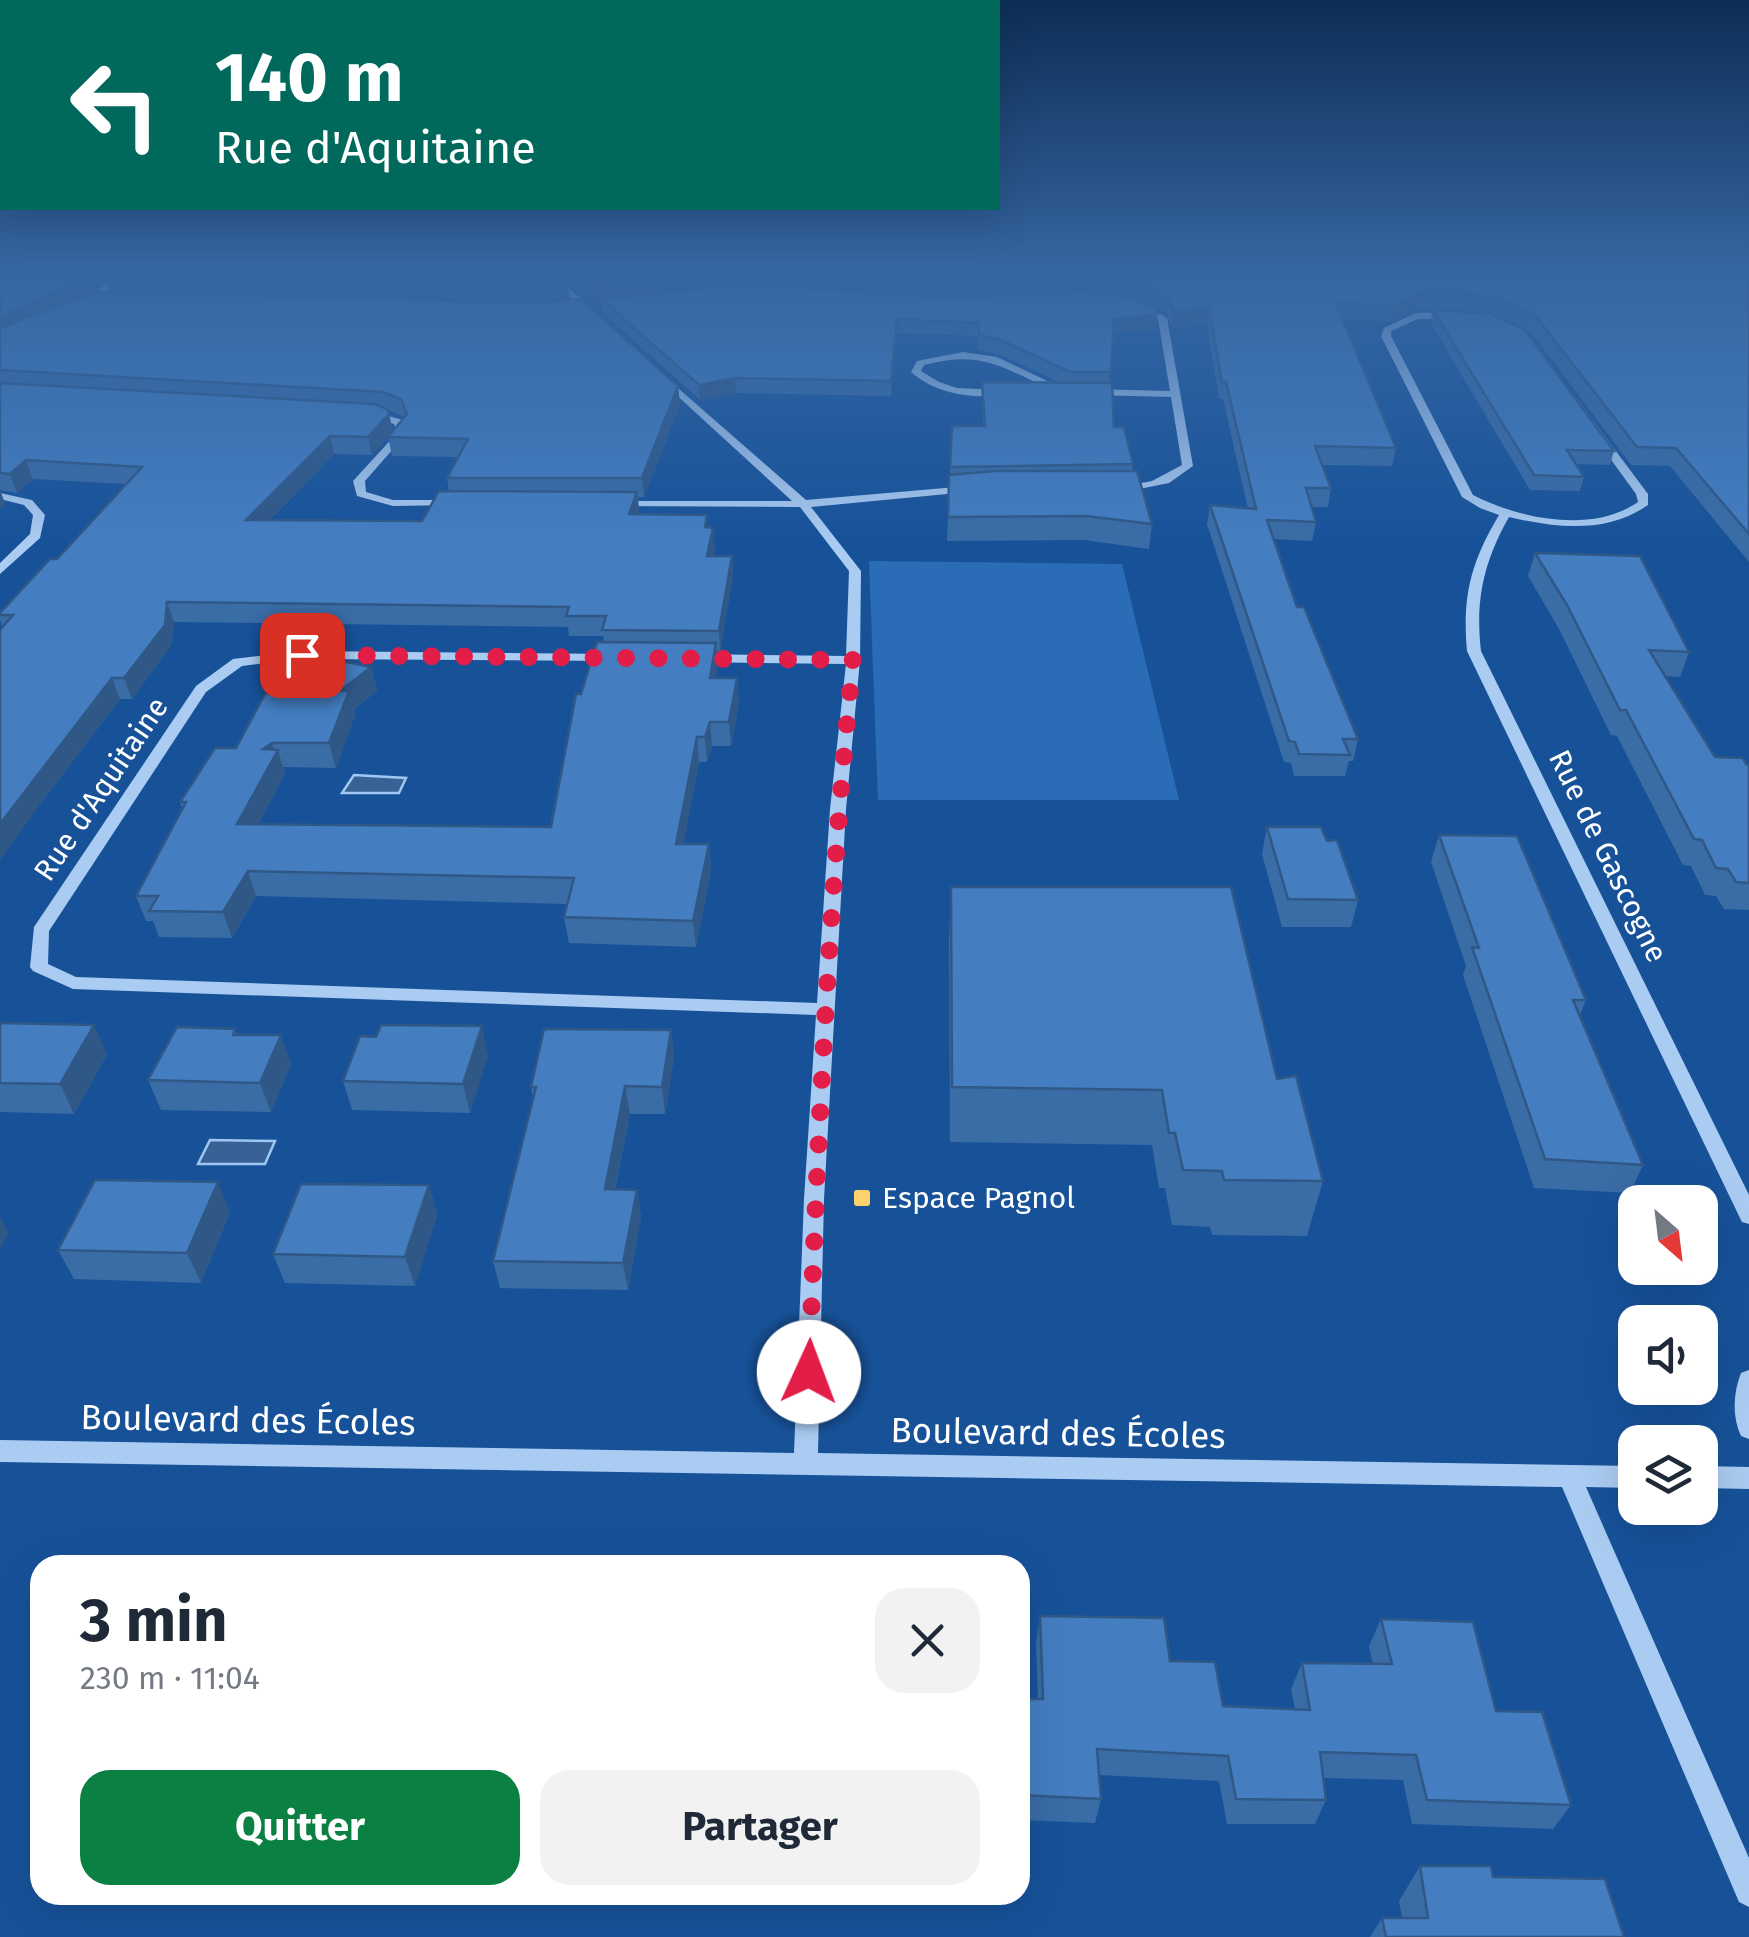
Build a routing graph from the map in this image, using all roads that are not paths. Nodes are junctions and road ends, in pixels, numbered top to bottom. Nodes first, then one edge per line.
1 (648, 363) edge
2 (920, 363) edge
3 (1007, 363) edge
4 (1169, 363) edge
5 (1400, 363) edge
6 (1546, 363) edge
7 (1027, 392) edge
8 (1082, 392) edge
9 (1008, 393) edge
10 (1173, 394) junction
11 (362, 414) edge
12 (978, 489) edge
13 (1114, 490) edge
14 (0, 496) edge
15 (470, 503) edge
16 (606, 504) edge
17 (803, 504) junction
18 (1505, 515) junction
19 (0, 570) edge
20 (636, 658) edge
21 (676, 658) edge
22 (853, 660) junction
23 (826, 1009) junction
24 (1749, 1216) edge
25 (1749, 1380) edge
26 (1749, 1429) edge
27 (0, 1452) edge
28 (806, 1465) junction
29 (1569, 1476) junction
30 (1618, 1477) edge
31 (1718, 1477) edge
32 (1749, 1478) edge
33 (1749, 1892) edge

1 - 17 street
2 - 9 street
3 - 7 street
4 - 10 street
5 - 18 street
6 - 18 street
8 - 10 street
10 - 13 street
11 - 15 street
12 - 17 street
14 - 19 street
16 - 17 street
17 - 22 street
18 - 24 street, Rue de Gascogne
20 - 23 street, Rue d'Aquitaine
21 - 22 street
22 - 23 street
23 - 28 street
25 - 26 street
27 - 28 street, Boulevard des Écoles
28 - 29 street, Boulevard des Écoles
29 - 30 street, Boulevard des Écoles
29 - 33 street
31 - 32 street

